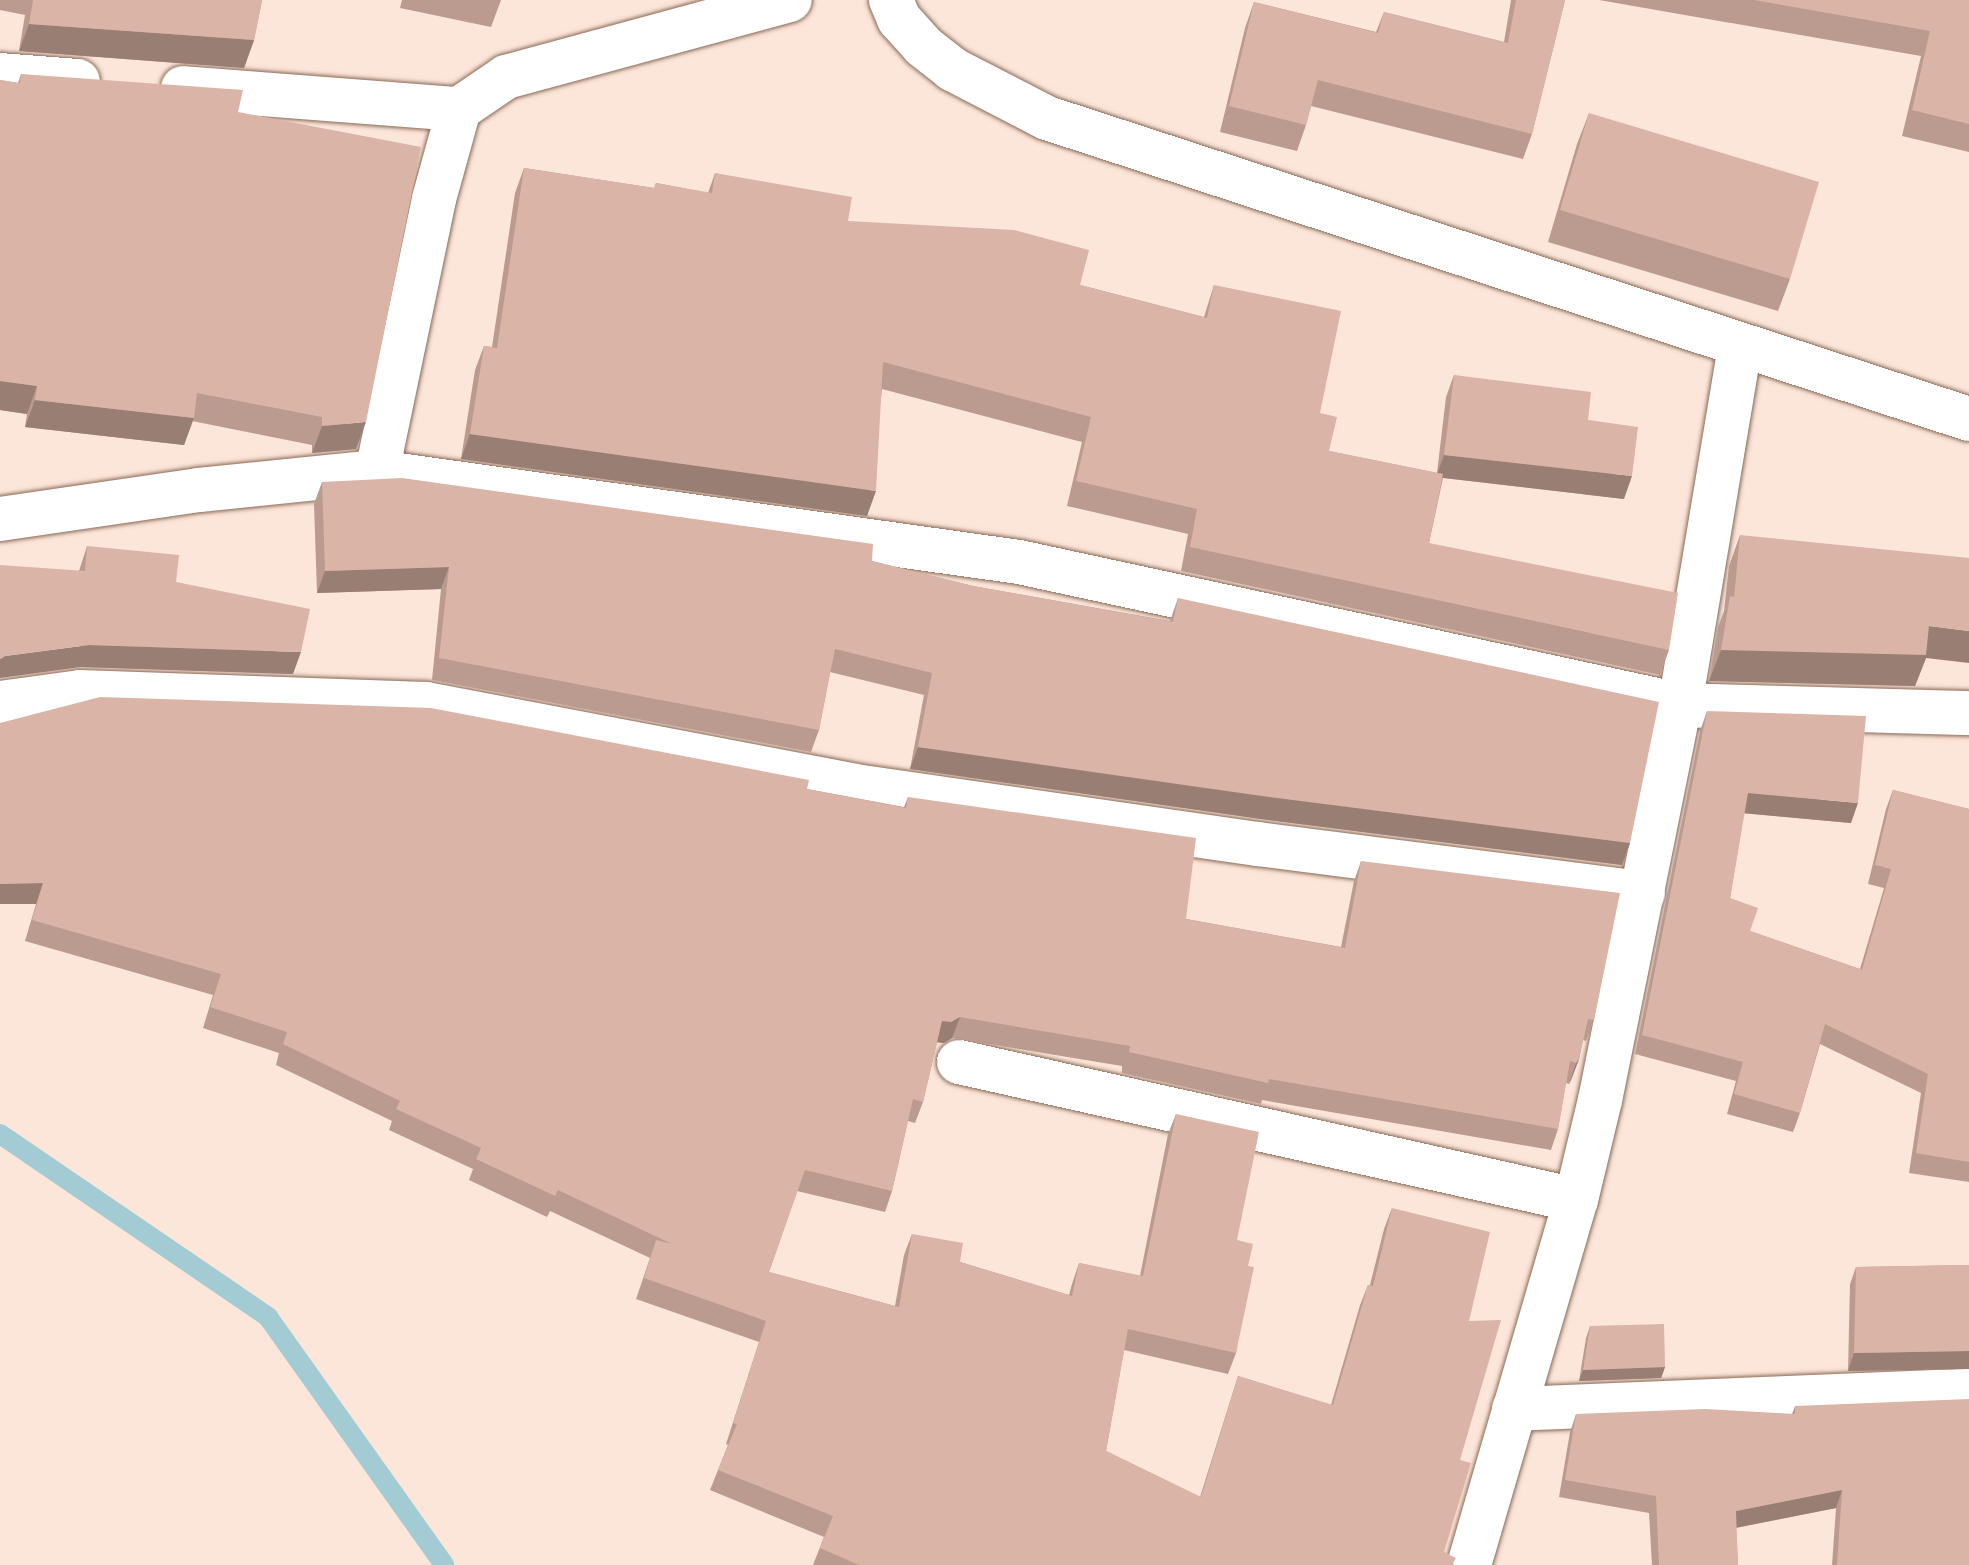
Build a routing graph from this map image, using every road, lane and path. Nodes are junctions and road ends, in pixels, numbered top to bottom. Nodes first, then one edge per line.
1 (790, 0) edge
2 (891, 0) edge
3 (0, 75) edge
4 (459, 109) junction
5 (1740, 347) junction
6 (1969, 419) edge
7 (377, 472) junction
8 (0, 519) edge
9 (0, 703) edge
10 (1680, 705) junction
11 (1969, 713) edge
12 (1643, 893) junction
13 (959, 1062) dead end
14 (1576, 1200) junction
15 (1969, 1391) edge
16 (1514, 1409) junction
17 (1469, 1565) edge

1 - 4 street
2 - 5 street
3 - 4 street
4 - 7 street
5 - 6 street
5 - 10 street
7 - 8 street
7 - 10 street
9 - 12 street
10 - 11 street
10 - 12 street
12 - 14 street
13 - 14 street
14 - 16 street
15 - 16 street
16 - 17 street

